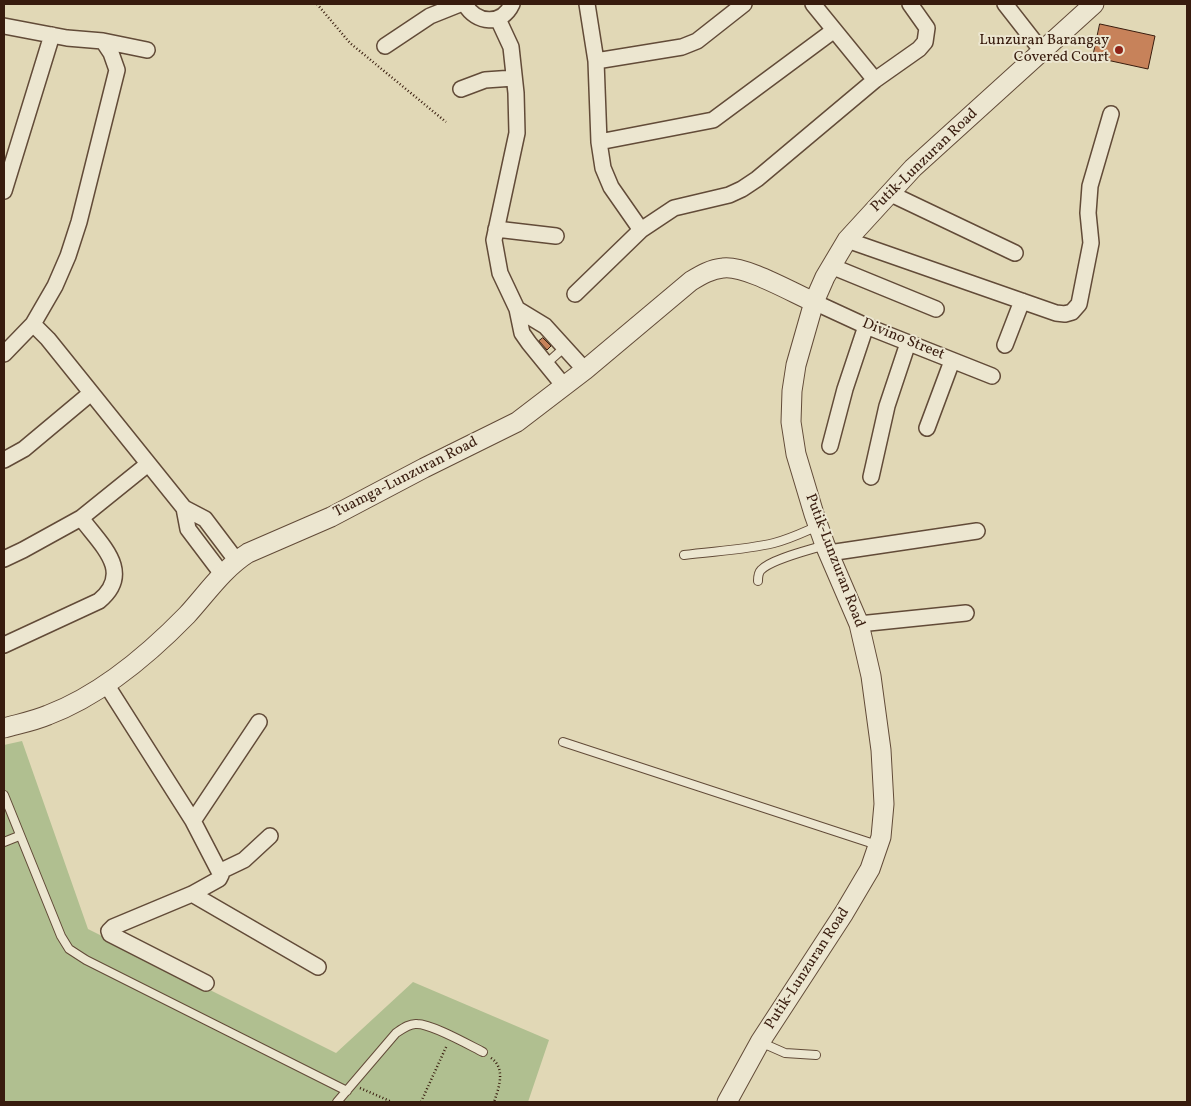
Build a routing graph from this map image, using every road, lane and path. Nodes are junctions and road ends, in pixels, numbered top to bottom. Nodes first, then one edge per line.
1 (317, 4) edge
2 (460, 4) edge
3 (465, 4) edge
4 (512, 4) edge
5 (586, 4) edge
6 (744, 4) edge
7 (812, 4) edge
8 (910, 4) edge
9 (1005, 4) edge
10 (1094, 4) edge
11 (498, 19) junction
12 (4, 26) edge
13 (833, 30) junction
14 (52, 35) junction
15 (103, 41) junction
16 (385, 46) dead end
17 (147, 50) dead end
18 (1041, 50) junction
19 (596, 61) junction
20 (514, 78) junction
21 (874, 80) junction
22 (461, 89) dead end
23 (1111, 114) dead end
24 (446, 122) dead end
25 (599, 142) junction
26 (4, 192) edge
27 (889, 193) junction
28 (496, 229) junction
29 (641, 230) junction
30 (556, 236) dead end
31 (847, 240) junction
32 (1015, 253) dead end
33 (831, 266) junction
34 (575, 294) dead end
35 (1022, 301) junction
36 (814, 302) junction
37 (517, 309) junction
38 (936, 309) dead end
39 (33, 324) junction
40 (866, 326) junction
41 (908, 343) junction
42 (1004, 345) dead end
43 (565, 347) junction
44 (4, 354) edge
45 (952, 360) junction
46 (546, 364) junction
47 (585, 370) junction
48 (992, 376) dead end
49 (564, 386) junction
50 (91, 393) junction
51 (927, 428) dead end
52 (830, 446) dead end
53 (4, 460) edge
54 (148, 464) junction
55 (871, 477) dead end
56 (184, 508) junction
57 (81, 518) junction
58 (818, 526) junction
59 (977, 531) dead end
60 (827, 549) junction
61 (684, 555) dead end
62 (4, 559) edge
63 (236, 560) junction
64 (222, 574) junction
65 (758, 581) dead end
66 (966, 612) dead end
67 (860, 624) junction
68 (4, 645) edge
69 (106, 684) junction
70 (259, 722) dead end
71 (4, 728) edge
72 (563, 742) dead end
73 (4, 796) edge
74 (193, 821) junction
75 (20, 836) junction
76 (270, 836) dead end
77 (4, 842) edge
78 (878, 846) junction
79 (221, 871) junction
80 (192, 894) junction
81 (318, 966) dead end
82 (206, 983) dead end
83 (450, 1036) junction
84 (760, 1042) junction
85 (483, 1052) joint
86 (816, 1055) dead end
87 (350, 1088) junction
88 (337, 1102) edge
89 (392, 1102) edge
90 (421, 1102) edge
91 (494, 1102) edge
92 (727, 1102) edge

1 - 24 path
2 - 16 street
3 - 11 street
4 - 11 street
5 - 19 street
6 - 19 street
7 - 13 street
8 - 21 street
9 - 18 street
10 - 18 street, Putik-Lunzuran Road
11 - 20 street
12 - 14 street
13 - 21 street
13 - 25 street
14 - 15 street
14 - 26 street
15 - 17 street
15 - 39 street
18 - 27 street, Putik-Lunzuran Road
19 - 25 street
20 - 22 street
20 - 28 street
21 - 29 street
23 - 35 street
25 - 29 street
27 - 31 street, Putik-Lunzuran Road
27 - 32 street
28 - 30 street
28 - 37 street
29 - 34 street
31 - 33 street, Putik-Lunzuran Road
31 - 35 street
33 - 36 street, Putik-Lunzuran Road
33 - 38 street
35 - 42 street
36 - 40 street, Divino Street
36 - 47 street, Tuamga-Lunzuran Road
36 - 58 street, Putik-Lunzuran Road
37 - 43 street
37 - 46 street
39 - 44 street
39 - 50 street
40 - 41 street, Divino Street
40 - 52 street
41 - 45 street, Divino Street
41 - 55 street
43 - 46 lane
43 - 47 street
45 - 48 street, Divino Street
45 - 51 street
46 - 49 street
47 - 49 street, Tuamga-Lunzuran Road
49 - 63 street, Tuamga-Lunzuran Road
50 - 53 street
50 - 54 street
54 - 56 street
54 - 57 street
56 - 63 street
56 - 64 street
57 - 62 street
57 - 68 street
58 - 60 street, Putik-Lunzuran Road
58 - 61 lane
59 - 60 street
60 - 65 lane
60 - 67 street, Putik-Lunzuran Road
63 - 64 street, Tuamga-Lunzuran Road
64 - 69 street, Tuamga-Lunzuran Road
66 - 67 street
67 - 78 street, Putik-Lunzuran Road
69 - 71 street, Tuamga-Lunzuran Road
69 - 74 street
70 - 74 street
72 - 78 lane
73 - 75 lane
74 - 79 street
75 - 77 lane
75 - 87 lane
76 - 79 street
78 - 84 street, Putik-Lunzuran Road
79 - 80 street
80 - 81 street
80 - 82 street
83 - 85 lane
83 - 87 lane
83 - 90 path
84 - 86 lane
84 - 92 street, Putik-Lunzuran Road
85 - 91 path
87 - 88 lane
87 - 89 path

